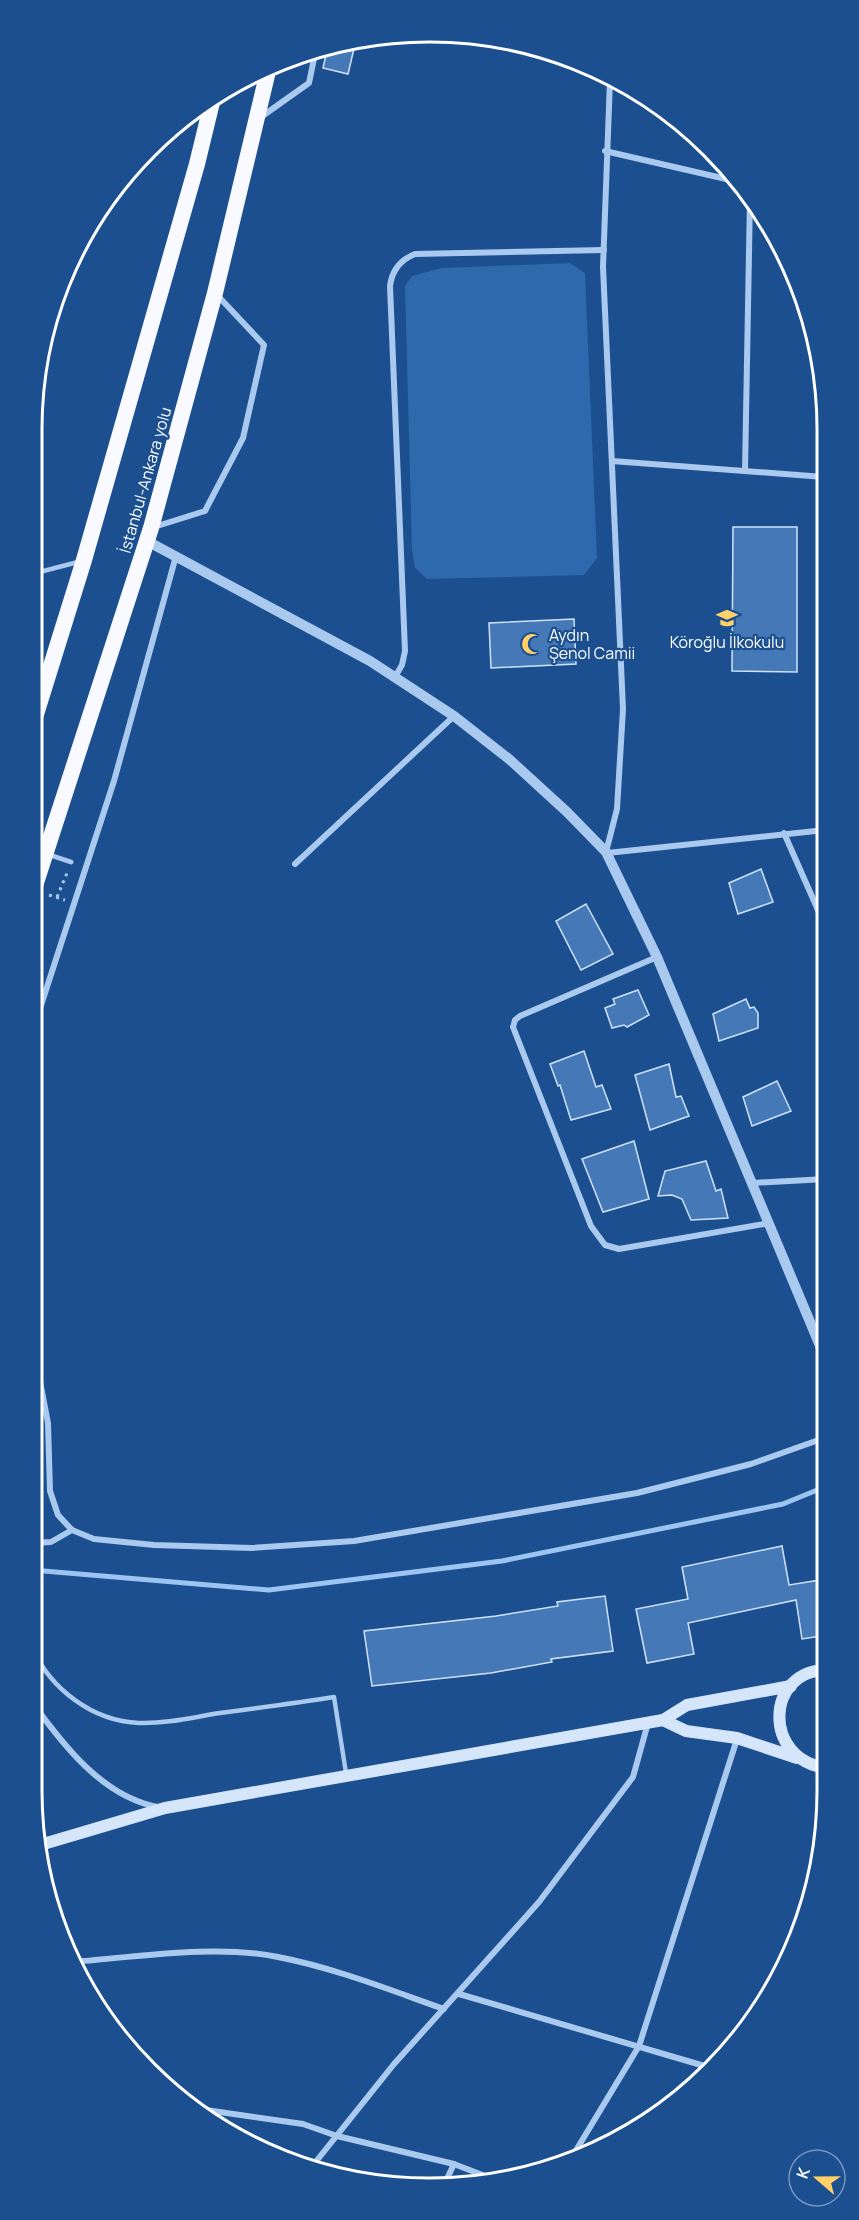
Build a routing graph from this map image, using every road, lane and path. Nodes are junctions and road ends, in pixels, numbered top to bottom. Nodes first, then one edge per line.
1 (314, 60) edge
2 (267, 78) edge
3 (610, 87) edge
4 (210, 110) edge
5 (258, 119) junction
6 (605, 151) junction
7 (725, 179) edge
8 (750, 211) edge
9 (604, 250) junction
10 (215, 293) junction
11 (612, 460) junction
12 (745, 471) junction
13 (817, 476) edge
14 (149, 534) junction
15 (176, 556) junction
16 (84, 560) junction
17 (42, 571) edge
18 (395, 677) junction
19 (42, 695) edge
20 (454, 716) junction
21 (817, 831) edge
22 (784, 833) junction
23 (42, 852) edge
24 (606, 853) junction
25 (42, 861) edge
26 (71, 862) joint
27 (295, 864) dead end
28 (42, 894) edge
29 (57, 898) junction
30 (75, 904) junction
31 (817, 908) edge
32 (657, 957) junction
33 (42, 1003) edge
34 (817, 1179) edge
35 (752, 1183) junction
36 (770, 1223) junction
37 (817, 1338) edge
38 (42, 1392) edge
39 (817, 1441) edge
40 (72, 1530) junction
41 (42, 1542) edge
42 (42, 1665) edge
43 (817, 1672) edge
44 (791, 1686) junction
45 (42, 1714) edge
46 (663, 1720) junction
47 (648, 1723) junction
48 (737, 1738) junction
49 (798, 1759) junction
50 (817, 1767) edge
51 (346, 1776) junction
52 (165, 1808) junction
53 (45, 1843) edge
54 (82, 1961) edge
55 (459, 1994) junction
56 (444, 2009) junction
57 (639, 2046) junction
58 (703, 2066) edge
59 (211, 2111) edge
60 (337, 2136) junction
61 (575, 2150) edge
62 (317, 2161) edge
63 (454, 2164) junction
64 (482, 2175) edge
65 (448, 2177) edge

1 - 5 street
2 - 5 highway, İstanbul-Ankara yolu
3 - 6 street
4 - 16 highway
5 - 10 highway, İstanbul-Ankara yolu
6 - 7 street
6 - 9 street
8 - 12 street
9 - 11 street
9 - 18 street
10 - 14 highway, İstanbul-Ankara yolu
10 - 14 street
11 - 12 street
11 - 24 street
12 - 13 street
14 - 15 street
14 - 25 highway, İstanbul-Ankara yolu
15 - 18 street
15 - 30 street
16 - 17 lane
16 - 19 highway
18 - 20 street
20 - 24 street
20 - 27 street
21 - 22 street
22 - 24 street
22 - 31 street
23 - 26 street
24 - 32 street
26 - 29 path
28 - 29 path
29 - 30 path
30 - 33 street
32 - 35 street
32 - 36 street
34 - 35 street
35 - 36 street
36 - 37 street
38 - 40 street
39 - 40 street
40 - 41 street
42 - 51 lane
43 - 44 main road
44 - 46 main road
44 - 49 main road
45 - 52 street
46 - 47 main road
46 - 48 main road
47 - 51 main road
47 - 55 street
48 - 49 main road
48 - 57 street
49 - 50 main road
51 - 52 main road
52 - 53 main road
54 - 56 street
55 - 56 street
55 - 57 street
56 - 60 street
57 - 58 street
57 - 61 street
59 - 60 street
60 - 62 street
60 - 63 street
63 - 64 street
63 - 65 street

